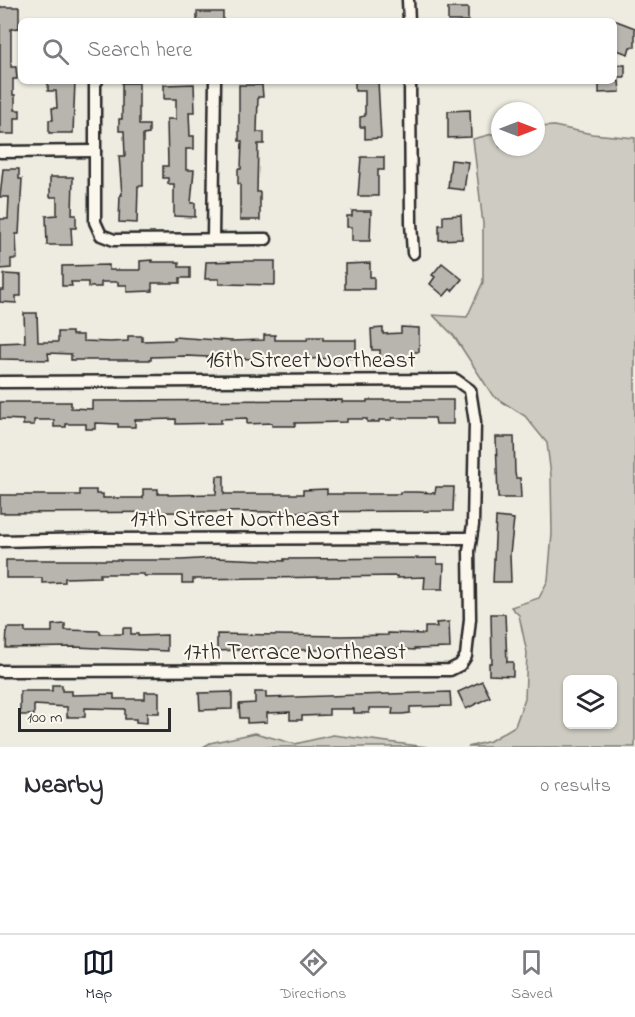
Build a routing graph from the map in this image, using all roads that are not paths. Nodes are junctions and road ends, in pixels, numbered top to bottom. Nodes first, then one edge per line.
1 (408, 0) edge
2 (409, 18) edge
3 (95, 84) edge
4 (215, 84) edge
5 (410, 84) edge
6 (95, 151) junction
7 (0, 152) edge
8 (213, 239) junction
9 (266, 239) dead end
10 (413, 253) dead end
11 (0, 382) edge
12 (469, 538) junction
13 (0, 542) edge
14 (0, 671) edge

1 - 2 street
3 - 6 street
4 - 8 street
5 - 10 street
6 - 7 street
6 - 8 street
8 - 9 street
11 - 12 street, 16th Street Northeast
12 - 13 street, 17th Street Northeast
12 - 14 street, 17th Terrace Northeast

